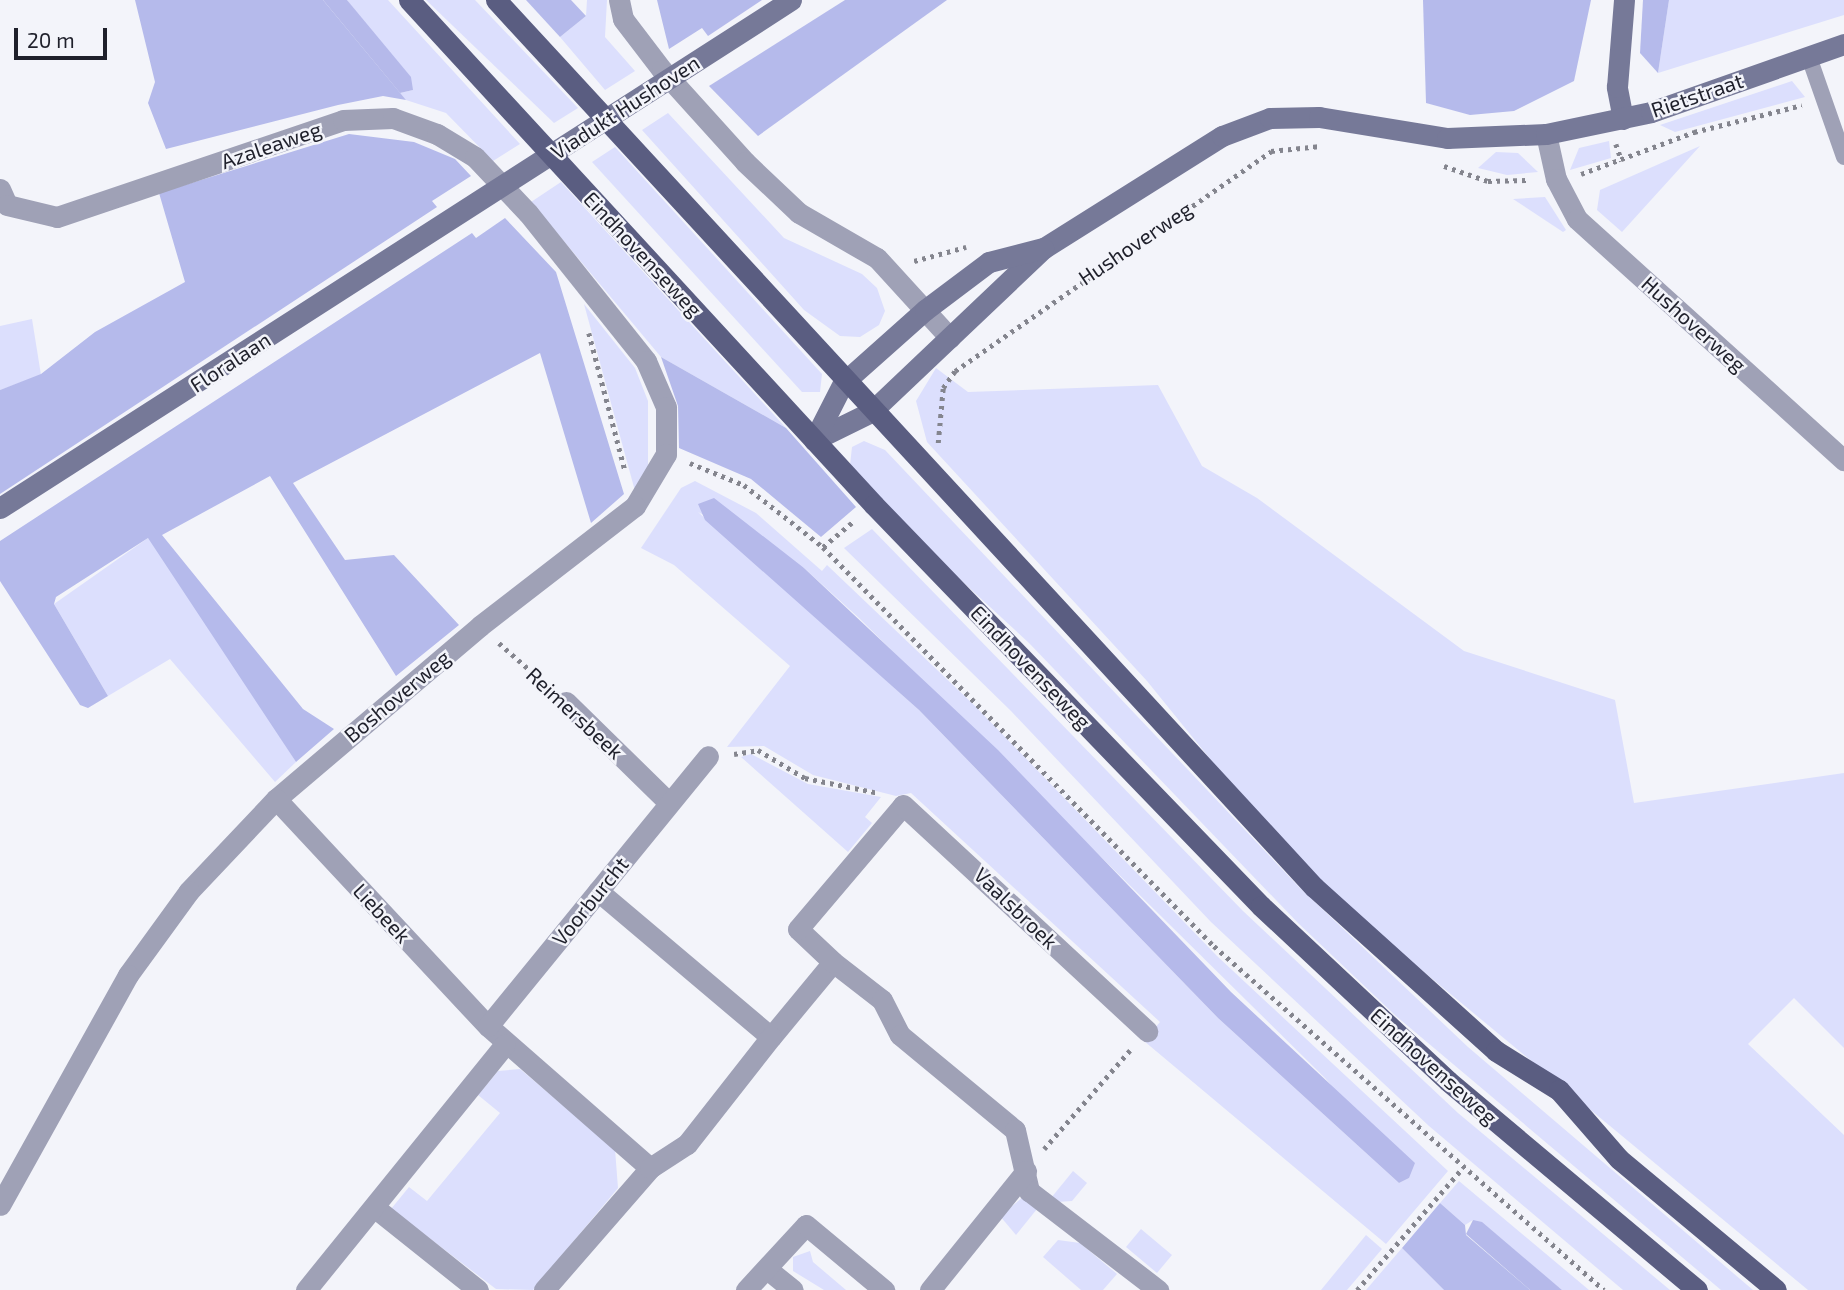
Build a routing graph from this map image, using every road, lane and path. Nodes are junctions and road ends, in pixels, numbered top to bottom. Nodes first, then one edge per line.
1 (408, 0) edge
2 (496, 0) edge
3 (619, 0) edge
4 (791, 0) edge
5 (1624, 0) edge
6 (1844, 44) edge
7 (1809, 57) junction
8 (1822, 100) junction
9 (1623, 120) junction
10 (1546, 134) junction
11 (1329, 145) dead end
12 (1844, 157) edge
13 (1435, 164) dead end
14 (1556, 178) junction
15 (0, 189) edge
16 (459, 216) joint
17 (1044, 248) junction
18 (925, 310) junction
19 (586, 321) dead end
20 (950, 338) junction
21 (844, 383) junction
22 (871, 412) junction
23 (814, 440) junction
24 (666, 454) junction
25 (1844, 460) edge
26 (918, 464) junction
27 (874, 505) junction
28 (635, 506) junction
29 (0, 509) edge
30 (823, 547) junction
31 (480, 626) junction
32 (566, 702) joint
33 (708, 756) joint
34 (276, 799) junction
35 (669, 803) junction
36 (903, 804) junction
37 (598, 891) junction
38 (833, 962) junction
39 (488, 1026) junction
40 (1147, 1031) joint
41 (771, 1037) junction
42 (505, 1044) junction
43 (650, 1168) junction
44 (1461, 1170) junction
45 (1026, 1171) junction
46 (0, 1205) edge
47 (374, 1207) junction
48 (767, 1269) junction
49 (306, 1290) edge
50 (478, 1290) edge
51 (544, 1290) edge
52 (746, 1290) edge
53 (793, 1290) edge
54 (884, 1290) edge
55 (930, 1290) edge
56 (1158, 1290) edge
57 (1357, 1290) edge
58 (1604, 1290) edge
59 (1697, 1290) edge
60 (1776, 1290) edge

1 - 23 main road, Eindhovenseweg
2 - 21 main road
3 - 18 street
4 - 16 street, Viadukt Hushoven
5 - 9 street
6 - 7 street, Rietstraat
7 - 8 lane
7 - 9 street, Rietstraat
8 - 12 lane
8 - 14 path, Rietstraat
9 - 10 street, Rietstraat
10 - 14 street, Hushoverweg
10 - 17 street, Hushoverweg
11 - 26 path, Hushoverweg
13 - 14 path
14 - 25 street, Hushoverweg
15 - 24 street, Azaleaweg
16 - 29 street, Floralaan
17 - 18 street, Hushoverweg
17 - 20 street, Hushoverweg
18 - 20 street
18 - 21 street, Hushoverweg
19 - 28 path
20 - 22 street, Hushoverweg
21 - 22 main road
21 - 23 street, Hushoverweg
22 - 23 street, Hushoverweg
22 - 26 main road
23 - 27 main road, Eindhovenseweg
24 - 28 street, Boshoverweg
24 - 30 path
26 - 60 main road
27 - 30 path
27 - 59 main road, Eindhovenseweg
28 - 31 street, Boshoverweg
30 - 44 path
31 - 32 path, Reimersbeek
31 - 34 street, Boshoverweg
32 - 35 street, Reimersbeek
33 - 35 street, Voorburcht
33 - 36 path
34 - 39 street, Liebeek
34 - 46 street, Boshoverweg
35 - 37 street, Voorburcht
36 - 38 street
36 - 40 street, Vaalsbroek
37 - 39 street, Voorburcht
37 - 41 street
38 - 41 street
38 - 45 street
39 - 42 street
40 - 45 path
41 - 43 street
42 - 43 street
42 - 47 street
43 - 51 street
44 - 57 path
44 - 58 path
45 - 55 street
45 - 56 street
47 - 49 street
47 - 50 street
48 - 52 street
48 - 53 street
48 - 54 street

